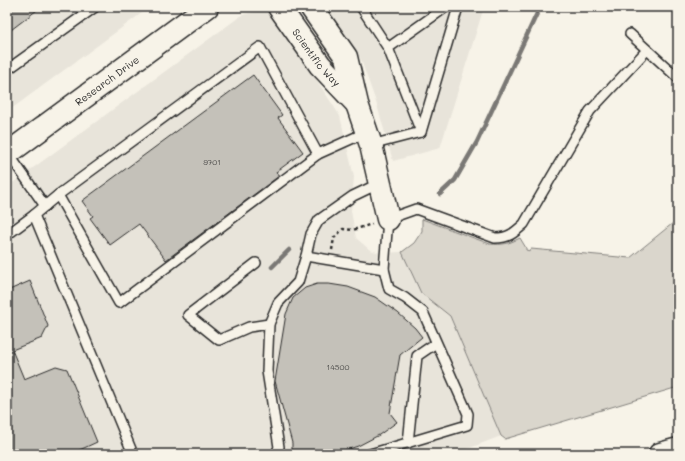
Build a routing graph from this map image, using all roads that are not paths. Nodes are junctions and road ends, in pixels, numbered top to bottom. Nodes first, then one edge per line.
1 (93, 7) edge
2 (207, 7) edge
3 (279, 7) edge
4 (310, 7) edge
5 (361, 7) edge
6 (446, 7) edge
7 (458, 7) edge
8 (630, 34) dead end
9 (388, 48) junction
10 (647, 50) junction
11 (7, 70) edge
12 (678, 78) edge
13 (357, 104) junction
14 (421, 132) junction
15 (369, 139) junction
16 (9, 149) edge
17 (318, 154) junction
18 (380, 183) junction
19 (58, 195) junction
20 (45, 206) junction
21 (34, 215) junction
22 (388, 219) junction
23 (7, 235) edge
24 (306, 256) junction
25 (256, 263) dead end
26 (384, 269) junction
27 (269, 324) junction
28 (436, 342) junction
29 (408, 442) junction
30 (678, 449) edge
31 (134, 454) edge
32 (276, 454) edge
33 (370, 454) edge
34 (660, 454) edge

1 - 11 lane
2 - 16 main road, Research Drive
3 - 13 main road, Scientific Way
4 - 13 main road, Scientific Way
5 - 9 lane
6 - 9 lane
7 - 14 lane
8 - 10 lane
9 - 14 lane
10 - 12 lane
10 - 22 lane
13 - 15 main road, Scientific Way
14 - 15 lane
15 - 17 lane
15 - 18 main road, Scientific Way
16 - 20 lane
17 - 19 lane
17 - 19 lane
18 - 22 main road, Scientific Way
18 - 24 lane
19 - 20 lane
20 - 21 lane
21 - 23 lane
21 - 31 lane
22 - 26 lane
24 - 26 lane
24 - 27 lane
25 - 27 lane
26 - 28 lane
27 - 32 lane
28 - 29 lane
28 - 29 lane
29 - 33 lane
30 - 34 main road

